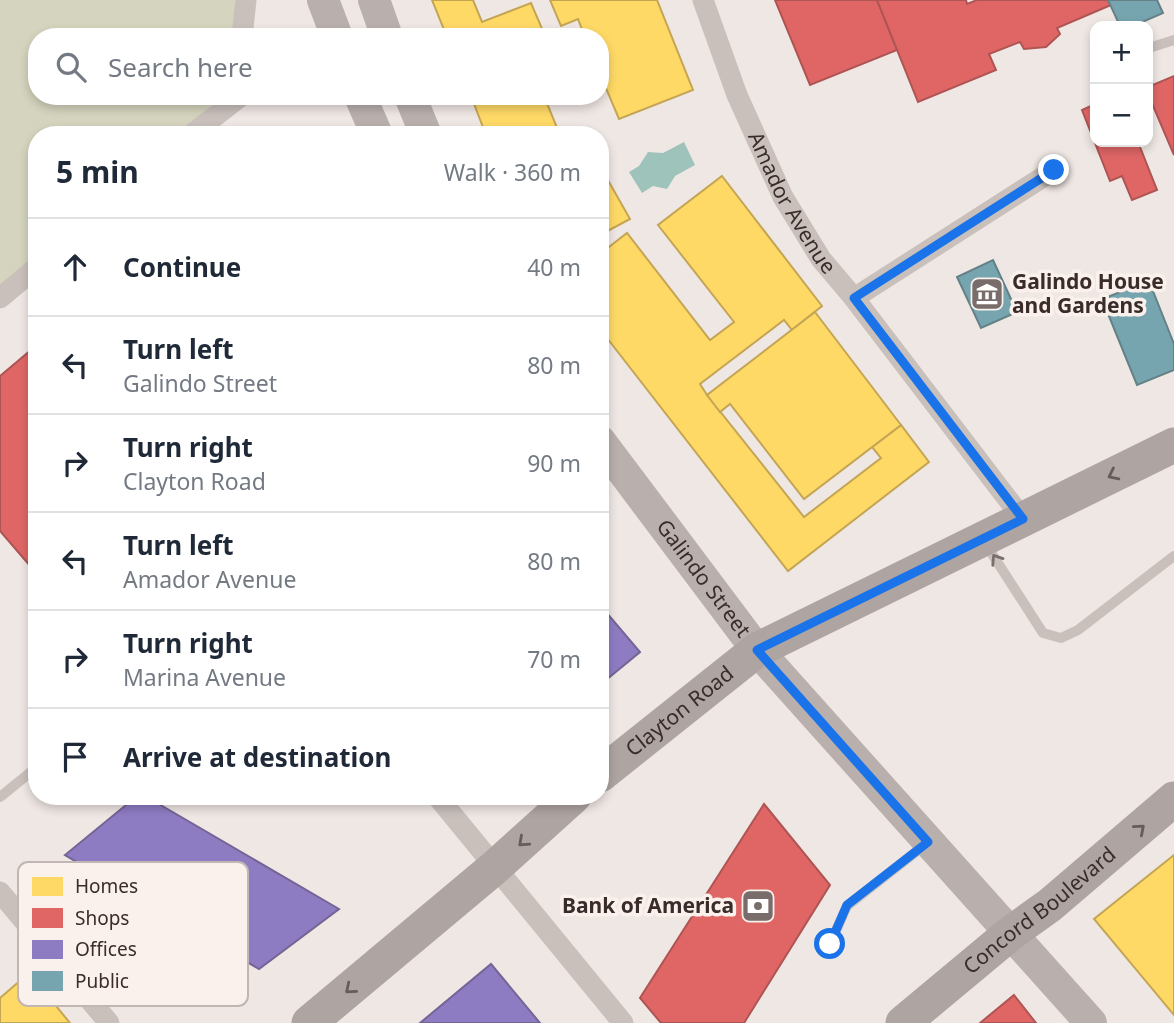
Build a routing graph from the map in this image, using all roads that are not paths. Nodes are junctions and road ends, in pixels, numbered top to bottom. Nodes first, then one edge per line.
1 (246, 0) edge
2 (323, 0) edge
3 (373, 0) edge
4 (703, 0) edge
5 (243, 28) edge
6 (334, 28) edge
7 (384, 28) edge
8 (1174, 40) edge
9 (1153, 47) edge
10 (212, 105) edge
11 (229, 105) edge
12 (364, 105) edge
13 (414, 105) edge
14 (196, 126) edge
15 (202, 126) edge
16 (373, 126) edge
17 (422, 126) edge
18 (1054, 170) dead end
19 (28, 275) edge
20 (0, 298) edge
21 (854, 298) junction
22 (1174, 445) edge
23 (609, 453) edge
24 (1023, 519) junction
25 (982, 539) junction
26 (1174, 556) edge
27 (757, 650) junction
28 (609, 768) edge
29 (28, 774) edge
30 (0, 797) edge
31 (1174, 799) edge
32 (444, 805) edge
33 (564, 805) edge
34 (928, 842) junction
35 (494, 868) junction
36 (0, 892) edge
37 (18, 914) edge
38 (1011, 933) junction
39 (830, 944) dead end
40 (95, 1006) edge
41 (109, 1023) edge
42 (309, 1023) edge
43 (622, 1023) edge
44 (903, 1023) edge
45 (1091, 1023) edge

1 - 5 street
2 - 6 main road
3 - 7 main road
4 - 21 street, Amador Avenue
8 - 9 lane
10 - 14 street
11 - 15 street
12 - 16 main road
13 - 17 main road
18 - 21 street
19 - 20 street
21 - 24 street, Amador Avenue
22 -> 24 main road, Clayton Road
23 - 27 main road, Galindo Street
24 - 25 main road, Clayton Road
26 -> 25 lane
25 - 27 main road, Clayton Road
27 - 28 main road, Clayton Road
27 - 34 main road, Galindo Street
29 - 30 lane
38 -> 31 main road, Concord Boulevard
32 - 35 street
33 -> 35 main road
34 - 38 main road, Galindo Street
34 - 39 lane
35 -> 42 main road
35 - 43 street
36 - 37 street
38 - 44 main road, Concord Boulevard
38 - 45 main road, Galindo Street
40 - 41 street

